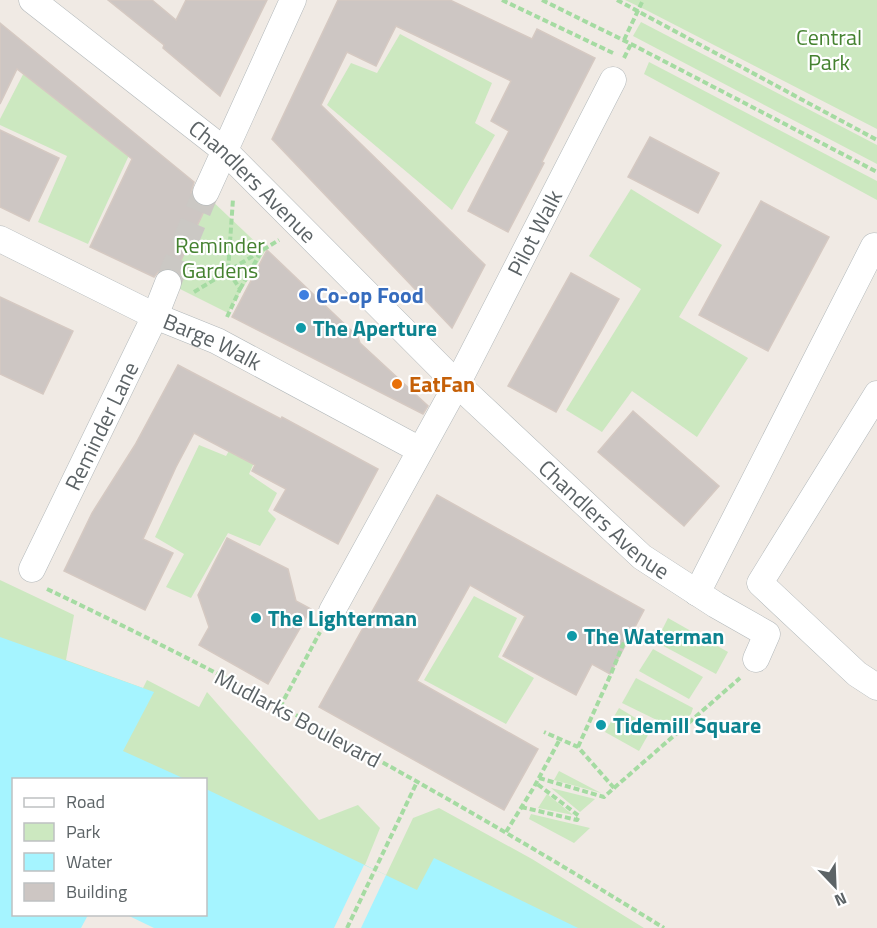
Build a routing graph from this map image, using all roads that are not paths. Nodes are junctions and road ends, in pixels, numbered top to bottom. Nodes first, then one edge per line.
1 (32, 0) edge
2 (293, 0) edge
3 (619, 69) road end
4 (230, 156) junction
5 (206, 192) tunnel mouth
6 (0, 239) edge
7 (874, 246) dead end
8 (168, 283) tunnel mouth
9 (154, 316) junction
10 (457, 384) junction
11 (877, 394) edge
12 (420, 450) junction
13 (32, 569) dead end
14 (697, 593) junction
15 (332, 611) road end
16 (756, 659) road end
17 (877, 687) edge

1 - 4 street, Chandlers Avenue
2 - 4 street
3 - 10 street, Pilot Walk
4 - 5 street
4 - 10 street, Chandlers Avenue
6 - 9 street, Barge Walk
7 - 14 street
8 - 9 street, Reminder Lane
9 - 12 street, Barge Walk
9 - 13 street, Reminder Lane
10 - 12 street
10 - 14 street, Chandlers Avenue
11 - 17 street
12 - 15 street
14 - 16 street, Chandlers Avenue

